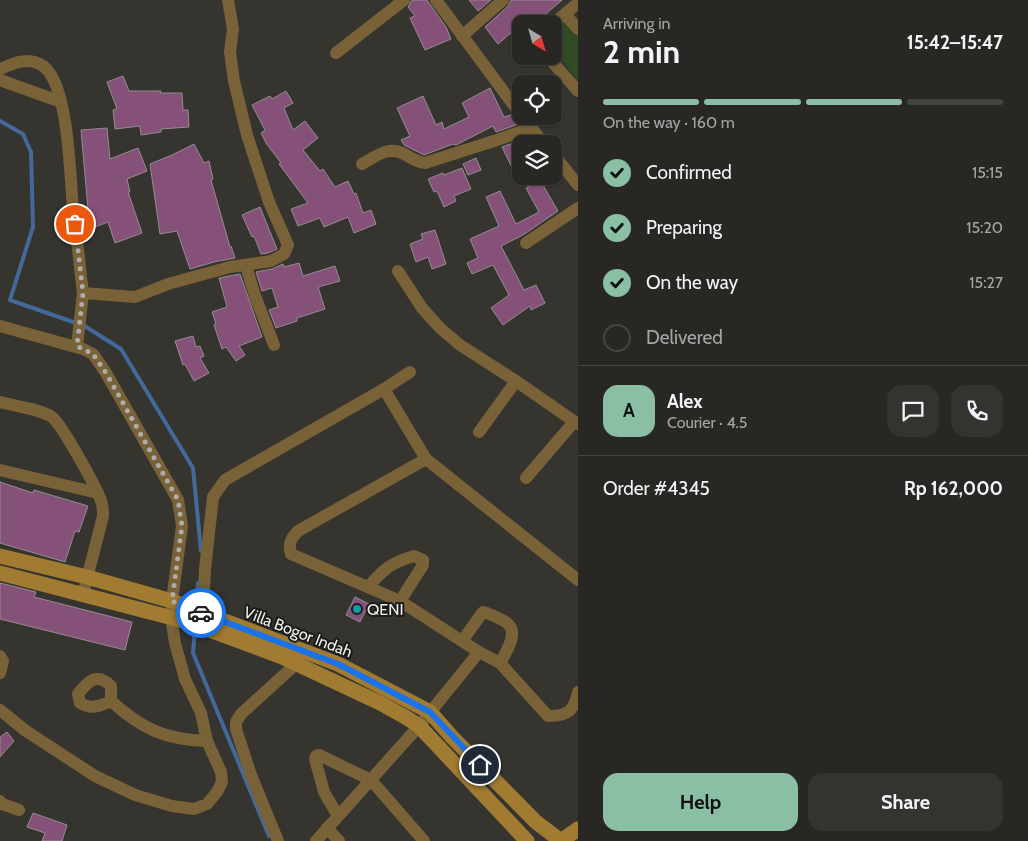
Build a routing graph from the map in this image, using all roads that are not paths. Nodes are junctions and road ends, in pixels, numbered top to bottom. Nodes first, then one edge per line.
1 (228, 0) edge
2 (404, 0) edge
3 (436, 0) edge
4 (503, 0) edge
5 (578, 2) edge
6 (566, 14) junction
7 (562, 17) edge
8 (578, 29) edge
9 (462, 36) junction
10 (336, 52) dead end
11 (555, 65) edge
12 (0, 69) edge
13 (0, 80) edge
14 (578, 91) edge
15 (61, 102) junction
16 (512, 103) edge
17 (529, 125) edge
18 (531, 128) junction
19 (537, 135) edge
20 (362, 164) dead end
21 (562, 165) edge
22 (578, 185) edge
23 (578, 208) edge
24 (526, 243) dead end
25 (246, 266) junction
26 (398, 271) dead end
27 (83, 293) junction
28 (0, 326) edge
29 (78, 340) junction
30 (274, 345) dead end
31 (410, 372) dead end
32 (516, 380) junction
33 (384, 389) junction
34 (0, 402) edge
35 (576, 423) edge
36 (479, 432) dead end
37 (426, 459) junction
38 (0, 470) edge
39 (526, 478) dead end
40 (98, 493) junction
41 (0, 556) edge
42 (0, 573) edge
43 (87, 577) junction
44 (578, 580) edge
45 (368, 587) junction
46 (83, 594) junction
47 (172, 601) junction
48 (400, 601) junction
49 (197, 615) junction
50 (171, 617) junction
51 (462, 641) junction
52 (479, 652) junction
53 (0, 656) edge
54 (296, 664) junction
55 (500, 664) junction
56 (0, 673) edge
57 (578, 692) edge
58 (111, 701) dead end
59 (0, 710) edge
60 (430, 712) junction
61 (419, 726) junction
62 (207, 742) junction
63 (371, 780) junction
64 (0, 800) edge
65 (19, 810) dead end
66 (338, 816) junction
67 (327, 828) junction
68 (578, 829) edge
69 (278, 841) edge
70 (316, 841) edge
71 (339, 841) edge
72 (424, 841) edge
73 (527, 841) edge
74 (561, 841) edge

1 - 25 street
2 - 10 street
3 - 9 street
4 - 9 street
5 - 6 street
6 - 7 street
6 - 8 street
9 - 16 street
11 - 14 street
12 - 15 street
13 - 15 street
15 - 27 street
17 - 18 street
18 - 19 street
18 - 20 street
21 - 22 street
23 - 24 street
25 - 27 street
25 - 30 street
26 - 32 street
27 - 29 street
28 - 29 street
29 - 47 street
31 - 33 street
32 - 35 street
32 - 36 street
33 - 37 street
33 - 49 street
34 - 40 street
35 - 39 street
37 - 44 street
37 - 45 street
38 - 40 street
40 - 43 street
41 - 43 street, Villa Bogor Indah
42 - 46 street, Villa Bogor Indah
43 - 46 street
43 - 47 street, Villa Bogor Indah
45 - 48 street
45 - 48 street
46 - 50 street, Villa Bogor Indah
47 - 49 street, Villa Bogor Indah
47 - 50 street
48 - 51 street
49 - 50 street, Villa Bogor Indah
49 - 54 street, Villa Bogor Indah
49 - 60 street, Villa Bogor Indah
50 - 62 street
51 - 52 street
51 - 55 street
52 - 55 street
52 - 60 street
53 - 56 street
54 - 61 street, Villa Bogor Indah
54 - 69 street
55 - 57 street
58 - 62 street
59 - 62 street
60 - 61 street
60 - 74 street, Villa Bogor Indah
61 - 63 street
61 - 73 street, Villa Bogor Indah
63 - 66 street
63 - 66 street
63 - 72 street
64 - 65 street
66 - 67 street
67 - 70 street
67 - 71 street
68 - 74 street

